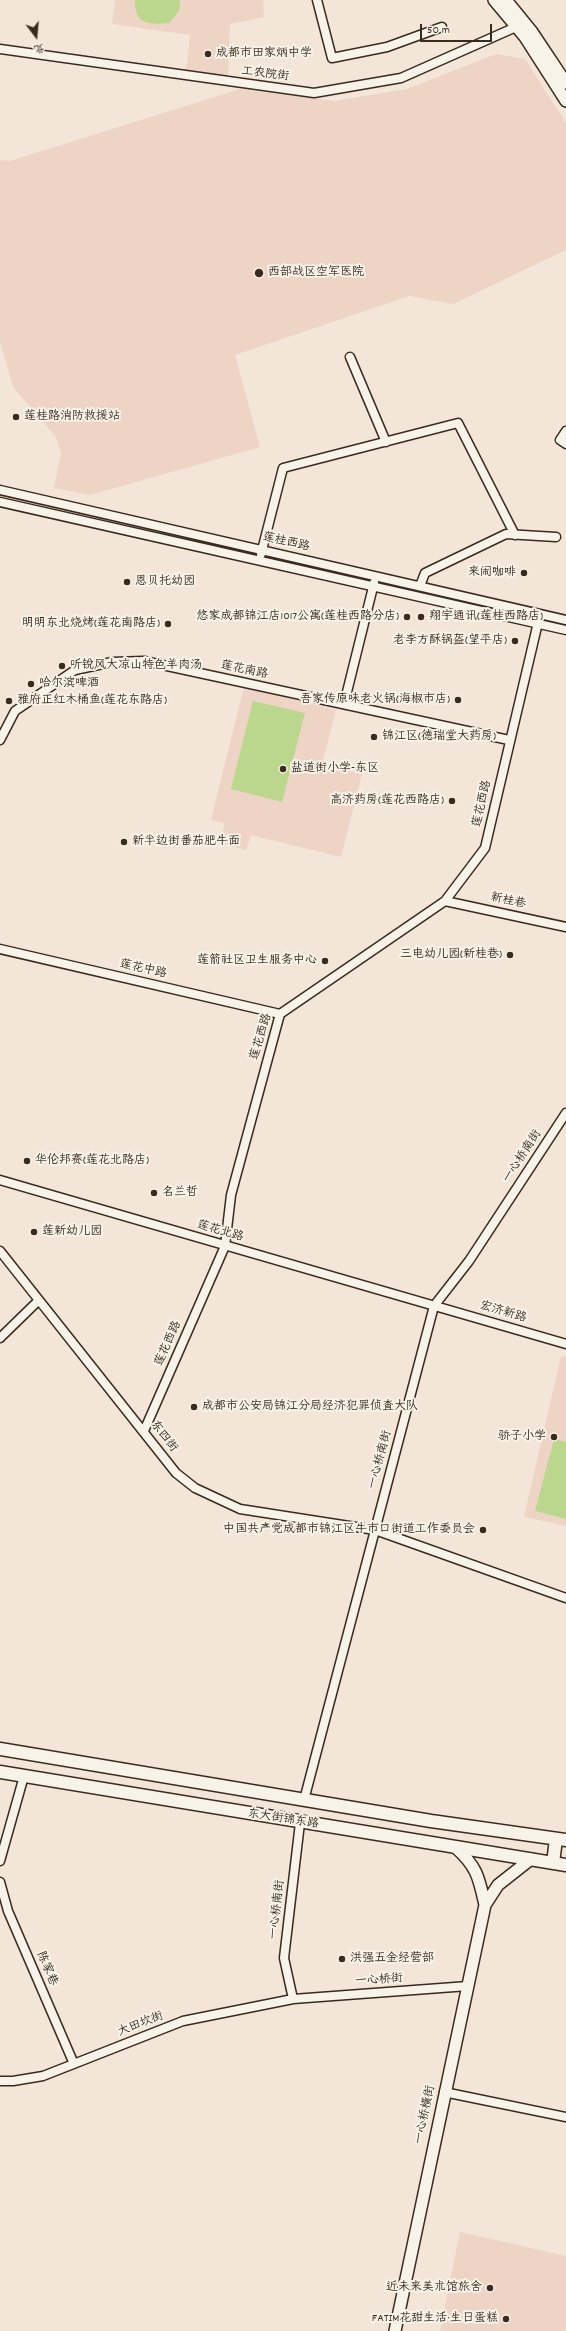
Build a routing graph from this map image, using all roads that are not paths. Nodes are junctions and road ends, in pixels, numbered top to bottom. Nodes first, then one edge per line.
1 (317, 0) edge
2 (494, 0) edge
3 (506, 0) edge
4 (442, 27) dead end
5 (516, 27) junction
6 (0, 49) edge
7 (566, 83) edge
8 (566, 101) edge
9 (350, 357) dead end
10 (566, 431) edge
11 (386, 442) junction
12 (566, 444) edge
13 (0, 490) edge
14 (0, 502) edge
15 (514, 535) junction
16 (556, 536) dead end
17 (262, 550) junction
18 (259, 561) junction
19 (376, 576) junction
20 (420, 586) junction
21 (372, 587) junction
22 (540, 614) junction
23 (566, 619) edge
24 (537, 623) junction
25 (566, 630) edge
26 (344, 704) junction
27 (0, 740) edge
28 (510, 740) junction
29 (445, 901) junction
30 (566, 927) edge
31 (0, 949) edge
32 (280, 1014) junction
33 (566, 1113) edge
34 (0, 1180) edge
35 (224, 1246) junction
36 (0, 1251) edge
37 (39, 1300) junction
38 (434, 1306) junction
39 (0, 1338) edge
40 (566, 1344) edge
41 (144, 1431) junction
42 (375, 1530) junction
43 (566, 1598) edge
44 (0, 1748) edge
45 (0, 1772) edge
46 (24, 1776) junction
47 (304, 1800) junction
48 (300, 1823) junction
49 (458, 1825) junction
50 (561, 1839) edge
51 (455, 1847) junction
52 (531, 1859) junction
53 (0, 1861) edge
54 (553, 1863) junction
55 (566, 1865) edge
56 (0, 1882) edge
57 (485, 1905) junction
58 (468, 1986) junction
59 (293, 1999) junction
60 (74, 2064) junction
61 (0, 2081) edge
62 (444, 2092) junction
63 (566, 2117) edge
64 (394, 2331) edge

1 - 4 street
2 - 5 street
3 - 7 street
5 - 6 street, 工农院街
5 - 8 street
9 - 11 street
10 - 12 street
11 - 15 street
11 - 17 street
13 - 17 street, 莲桂西路
14 - 18 street, 莲桂西路
15 - 16 street
15 - 20 street
17 - 18 street
17 - 19 street, 莲桂西路
18 - 21 street, 莲桂西路
19 - 20 street, 莲桂西路
19 - 21 street
20 - 22 street, 莲桂西路
21 - 24 street, 莲桂西路
21 - 26 street
22 - 23 street, 莲桂西路
22 - 24 street, 莲花西路
24 - 25 street, 莲桂西路
24 - 28 street, 莲花西路
26 - 27 street, 莲花南路
26 - 28 street, 莲花南路
28 - 29 street, 莲花西路
29 - 30 street, 新桂巷
29 - 32 street, 莲花西路
31 - 32 street, 莲花中路
32 - 35 street, 莲花西路
33 - 38 street, 一心桥南街
34 - 35 street, 莲花北路
35 - 38 street, 莲花北路
35 - 41 street, 莲花西路
36 - 37 street, 东四街
37 - 39 street
37 - 41 street, 东四街
38 - 40 street, 宏济新路
38 - 42 street, 一心桥南街
41 - 42 street, 东四街
42 - 43 street, 东四街
42 - 47 street, 一心桥南街
44 - 47 main road, 东大街锦东路
45 - 46 main road, 东大街锦东路
46 - 48 main road, 东大街锦东路
46 - 53 street
47 - 49 main road, 东大街锦东路
48 - 51 main road, 东大街锦东路
48 - 59 street, 一心桥南街
49 - 50 main road, 东大街锦东路
49 - 51 main road
50 - 54 main road
51 - 52 main road, 东大街锦东路
51 - 57 street, 一心桥横街
52 - 54 main road, 东大街锦东路
52 - 57 street, 一心桥横街
54 - 55 main road, 东大街锦东路
56 - 60 street, 陈家巷
57 - 58 street, 一心桥横街
58 - 59 street, 一心桥街
58 - 62 street, 一心桥横街
59 - 60 street, 大田坎街
60 - 61 street, 大田坎街
62 - 63 street
62 - 64 street, 一心桥横街

